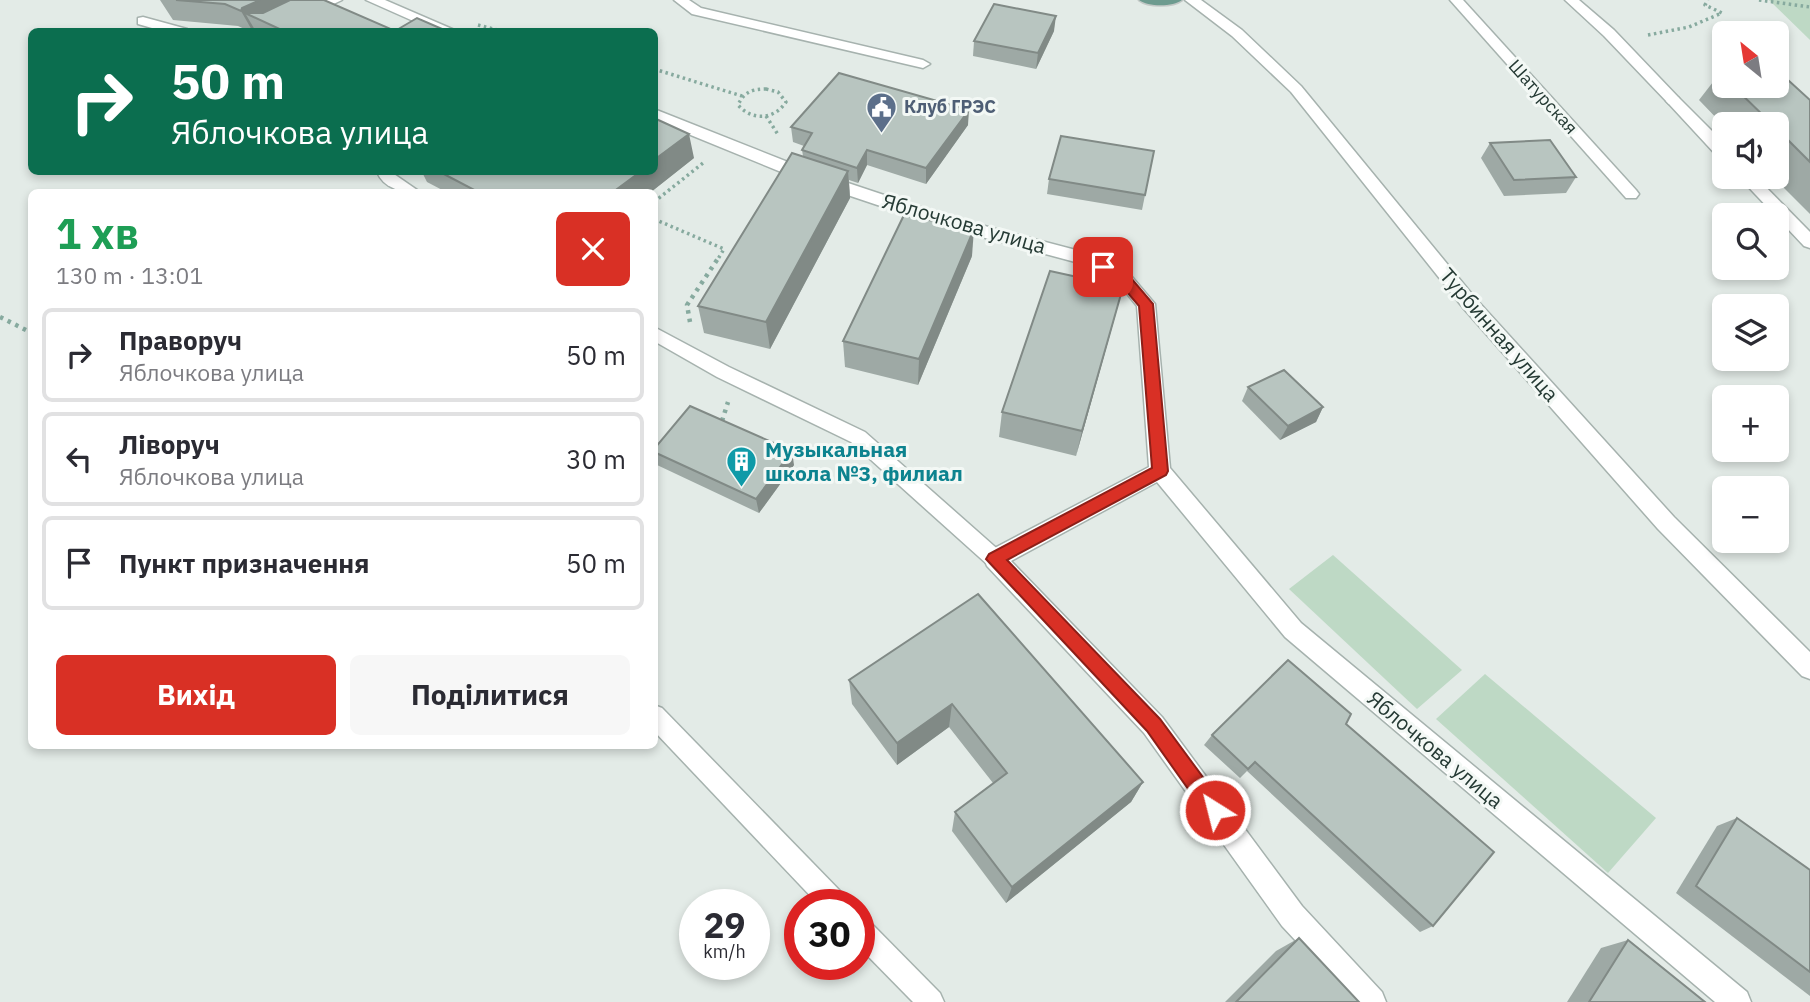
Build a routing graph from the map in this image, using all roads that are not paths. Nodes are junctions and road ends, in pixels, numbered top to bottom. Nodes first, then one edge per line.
1 (336, 0) edge
2 (373, 0) edge
3 (680, 0) edge
4 (1146, 0) edge
5 (1175, 0) edge
6 (1192, 0) edge
7 (1456, 0) edge
8 (1571, 0) edge
9 (143, 21) dead end
10 (168, 28) edge
11 (271, 28) edge
12 (442, 28) edge
13 (923, 64) dead end
14 (1674, 102) joint
15 (658, 116) edge
16 (1712, 141) edge
17 (385, 175) edge
18 (407, 189) edge
19 (1759, 189) edge
20 (1631, 194) dead end
21 (1810, 242) edge
22 (658, 334) edge
23 (1160, 471) junction
24 (995, 559) junction
25 (1810, 668) edge
26 (658, 719) edge
27 (821, 889) edge
28 (875, 945) edge
29 (931, 1002) edge
30 (1372, 1002) edge
31 (1737, 1002) edge

1 - 11 lane
2 - 12 street
3 - 13 lane
4 - 5 main road
6 - 25 street, Турбинная улица
7 - 20 lane, Шатурская
8 - 14 lane
9 - 10 lane
14 - 16 street
15 - 23 street, Яблочкова улица
17 - 18 lane
19 - 21 street
22 - 24 lane
23 - 24 street
23 - 31 street, Яблочкова улица
24 - 30 street
26 - 27 lane
28 - 29 lane

